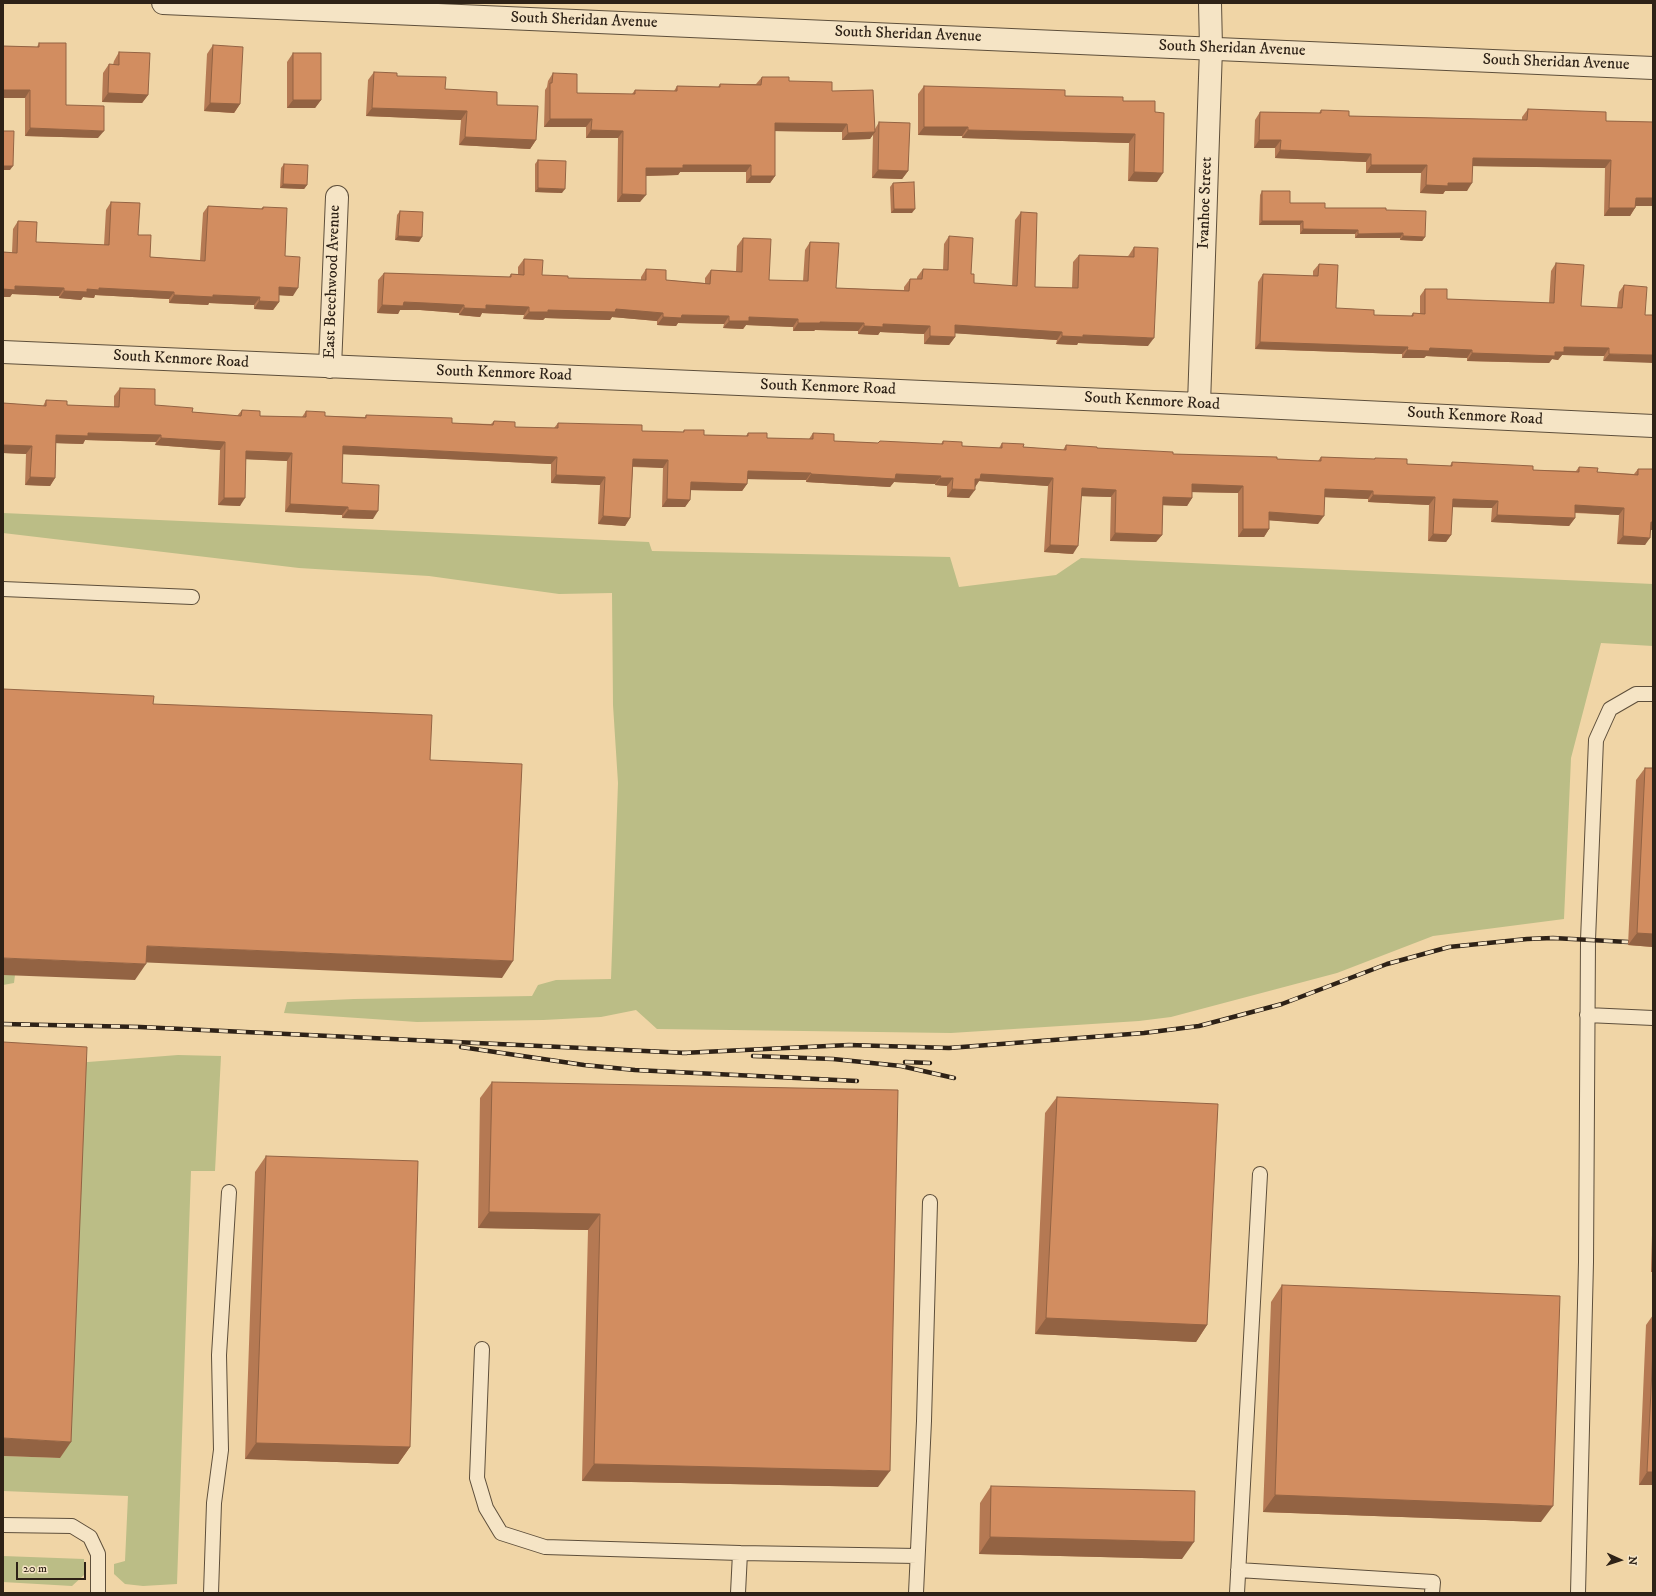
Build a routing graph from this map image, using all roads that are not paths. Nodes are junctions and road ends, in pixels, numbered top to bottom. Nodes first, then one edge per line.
1 (163, 3) edge
2 (1210, 3) edge
3 (340, 7) edge
4 (1211, 48) junction
5 (1653, 68) edge
6 (337, 197) dead end
7 (3, 352) edge
8 (330, 367) junction
9 (1199, 404) junction
10 (1653, 426) edge
11 (3, 589) edge
12 (192, 597) dead end
13 (1653, 694) edge
14 (1587, 1015) junction
15 (1653, 1018) edge
16 (1260, 1174) dead end
17 (229, 1192) dead end
18 (930, 1202) dead end
19 (482, 1350) dead end
20 (3, 1524) edge
21 (740, 1553) junction
22 (917, 1556) junction
23 (1238, 1570) junction
24 (98, 1593) edge
25 (211, 1593) edge
26 (738, 1593) edge
27 (916, 1593) edge
28 (1237, 1593) edge
29 (1432, 1593) edge
30 (1578, 1593) edge

1 - 3 street, South Sheridan Avenue
2 - 4 street, Ivanhoe Street
3 - 4 street, South Sheridan Avenue
4 - 5 street, South Sheridan Avenue
4 - 9 street, Ivanhoe Street
6 - 8 street, East Beechwood Avenue
7 - 8 street, South Kenmore Road
8 - 9 street, South Kenmore Road
9 - 10 street, South Kenmore Road
11 - 12 lane
13 - 14 lane
14 - 15 lane
14 - 30 lane
16 - 23 lane
17 - 25 lane
18 - 22 lane
19 - 21 lane
20 - 24 lane
21 - 22 lane
21 - 26 lane
22 - 27 lane
23 - 28 lane
23 - 29 lane

